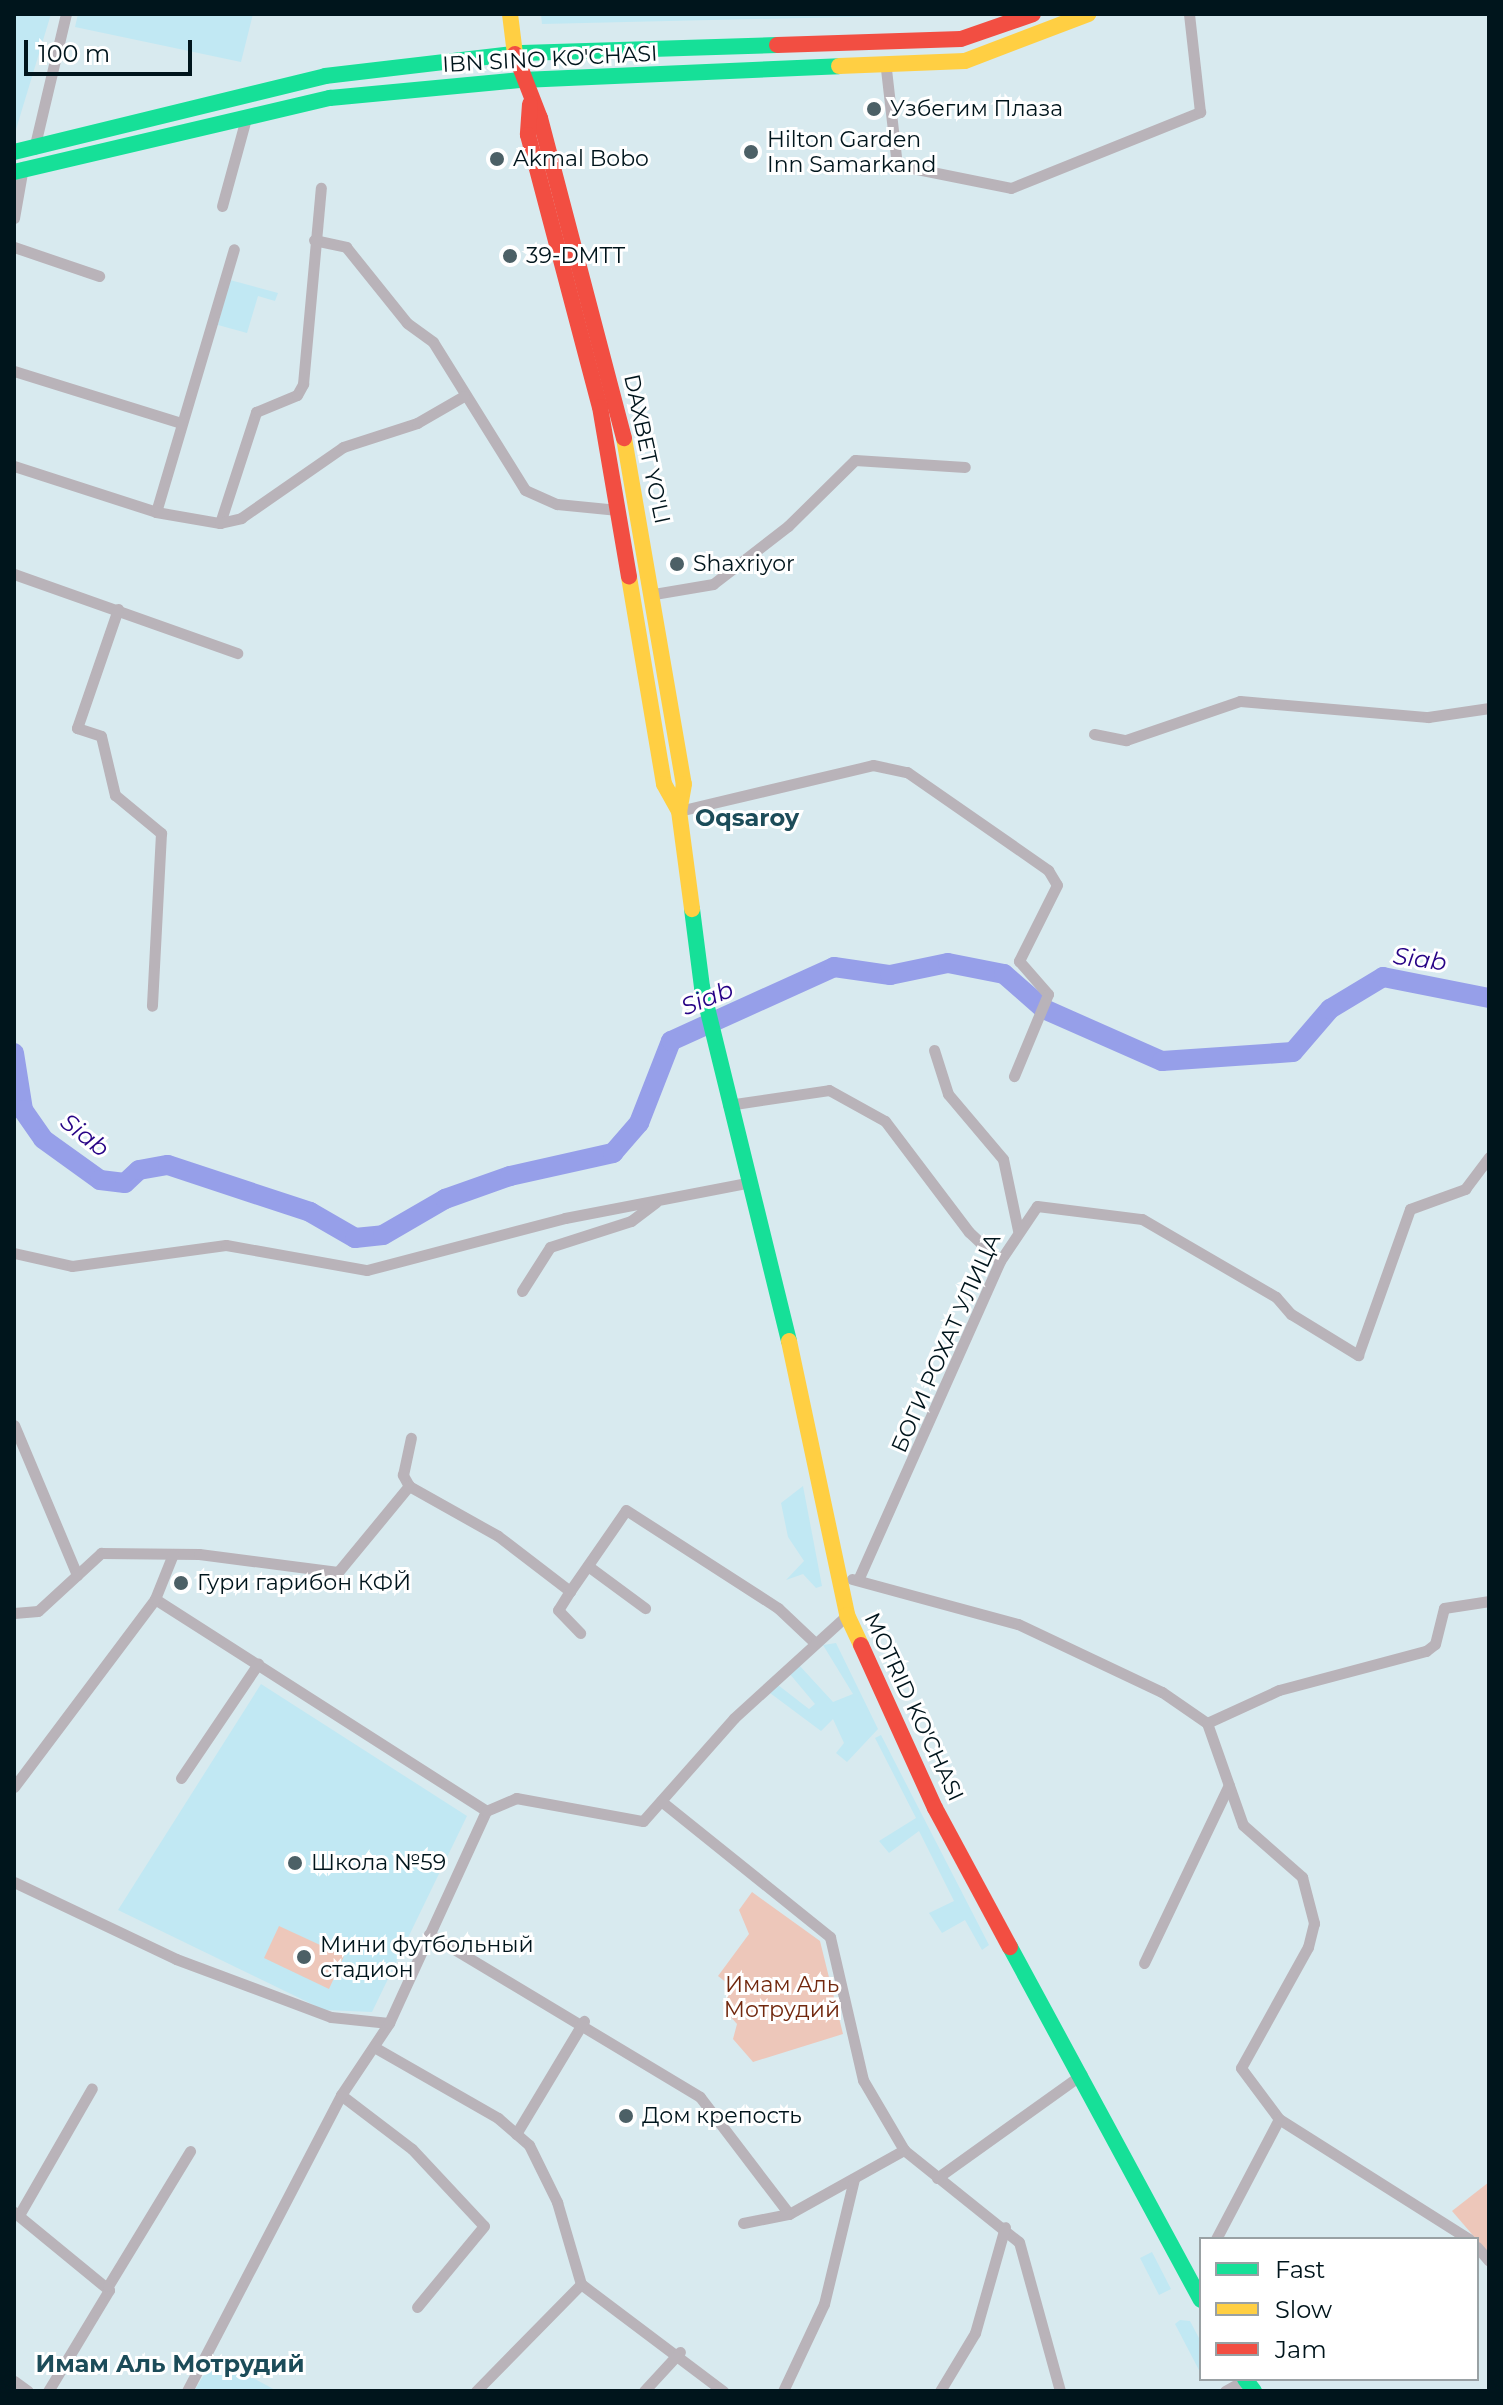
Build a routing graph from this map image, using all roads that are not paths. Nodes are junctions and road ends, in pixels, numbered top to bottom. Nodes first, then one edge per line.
1 (66, 14) edge
2 (510, 14) edge
3 (1033, 14) edge
4 (1088, 14) edge
5 (1189, 14) edge
6 (515, 54) junction
7 (886, 69) junction
8 (522, 80) junction
9 (530, 104) junction
10 (246, 118) junction
11 (36, 147) junction
12 (14, 152) edge
13 (18, 171) edge
14 (321, 188) dead end
15 (222, 206) dead end
16 (14, 218) edge
17 (314, 240) junction
18 (14, 247) edge
19 (234, 249) dead end
20 (99, 276) dead end
21 (14, 371) edge
22 (464, 396) junction
23 (181, 423) junction
24 (14, 466) edge
25 (965, 467) dead end
26 (618, 510) junction
27 (156, 512) junction
28 (220, 523) junction
29 (14, 574) edge
30 (654, 594) junction
31 (118, 609) junction
32 (237, 653) dead end
33 (1489, 708) edge
34 (1094, 734) dead end
35 (679, 811) junction
36 (702, 987) joint
37 (152, 1006) dead end
38 (934, 1050) dead end
39 (1014, 1076) dead end
40 (728, 1105) junction
41 (1489, 1157) edge
42 (746, 1183) junction
43 (659, 1199) junction
44 (1018, 1230) junction
45 (14, 1253) edge
46 (1000, 1261) junction
47 (522, 1291) dead end
48 (14, 1425) edge
49 (411, 1438) dead end
50 (409, 1486) junction
51 (173, 1554) junction
52 (588, 1566) junction
53 (77, 1575) junction
54 (839, 1576) junction
55 (858, 1580) junction
56 (570, 1591) junction
57 (155, 1599) junction
58 (1489, 1601) edge
59 (645, 1608) dead end
60 (14, 1613) edge
61 (847, 1615) junction
62 (580, 1633) dead end
63 (815, 1643) junction
64 (258, 1664) junction
65 (1207, 1723) junction
66 (181, 1778) dead end
67 (1229, 1785) junction
68 (14, 1786) edge
69 (661, 1801) junction
70 (486, 1811) junction
71 (14, 1882) edge
72 (429, 1934) junction
73 (1144, 1963) dead end
74 (584, 2021) junction
75 (389, 2023) junction
76 (374, 2047) junction
77 (1082, 2074) junction
78 (92, 2088) dead end
79 (341, 2095) junction
80 (1279, 2119) junction
81 (516, 2134) junction
82 (904, 2150) junction
83 (190, 2151) dead end
84 (937, 2178) junction
85 (854, 2179) junction
86 (17, 2214) edge
87 (789, 2214) junction
88 (743, 2223) dead end
89 (1005, 2227) junction
90 (1217, 2237) edge
91 (1466, 2237) edge
92 (1196, 2277) edge
93 (581, 2284) junction
94 (108, 2286) junction
95 (417, 2307) dead end
96 (680, 2352) junction
97 (14, 2381) edge
98 (28, 2391) edge
99 (48, 2391) edge
100 (187, 2391) edge
101 (476, 2391) edge
102 (644, 2391) edge
103 (723, 2391) edge
104 (783, 2391) edge
105 (940, 2391) edge
106 (1060, 2391) edge

1 - 11 street
2 - 6 main road, DAXBET YO'LI
3 - 6 main road, IBN SINO KO'CHASI
4 - 7 main road, IBN SINO KO'CHASI
5 - 7 street
6 - 8 main road, DAXBET YO'LI
6 - 11 main road, IBN SINO KO'CHASI
7 - 8 main road, IBN SINO KO'CHASI
8 - 9 main road, DAXBET YO'LI
8 - 10 main road, IBN SINO KO'CHASI
9 - 26 main road, DAXBET YO'LI
9 - 30 main road, DAXBET YO'LI
10 - 13 main road, IBN SINO KO'CHASI
10 - 15 street
11 - 12 main road, IBN SINO KO'CHASI
11 - 13 street
13 - 16 street
14 - 17 street
17 - 22 street
17 - 28 street
18 - 20 street
19 - 23 street
21 - 23 street
22 - 26 street
22 - 28 street
23 - 27 street
24 - 27 street
25 - 30 street
26 - 35 main road, DAXBET YO'LI
27 - 28 street
29 - 31 street
30 - 35 main road, DAXBET YO'LI
31 - 32 street
31 - 37 street
33 - 34 street
35 - 36 main road, DAXBET YO'LI
35 - 39 street
36 - 40 main road, MOTRID KO'CHASI
38 - 44 street
40 - 42 main road, MOTRID KO'CHASI
40 - 46 street
41 - 44 street, БОГИ РОХАТ УЛИЦА
42 - 43 street
42 - 54 main road, MOTRID KO'CHASI
43 - 45 street
43 - 47 street
44 - 46 street, БОГИ РОХАТ УЛИЦА
46 - 55 street, БОГИ РОХАТ УЛИЦА
48 - 53 street
49 - 50 street
50 - 51 street
50 - 56 street
51 - 53 street
51 - 57 street
52 - 56 street
52 - 59 street
52 - 63 street
53 - 60 street
54 - 55 street
54 - 61 main road, MOTRID KO'CHASI
55 - 65 street
56 - 62 street
57 - 64 street
57 - 68 street
58 - 65 street
61 - 63 street
61 - 77 main road, MOTRID KO'CHASI
63 - 69 street
64 - 66 street
64 - 70 street
65 - 67 street
67 - 73 street
67 - 80 street
69 - 70 street
69 - 82 street
70 - 72 street
71 - 75 street
72 - 74 street
72 - 75 street
74 - 81 street
74 - 87 street
75 - 76 street
76 - 79 street
76 - 81 street
77 - 84 street
77 - 92 main road, MOTRID KO'CHASI
78 - 86 street
79 - 95 street
79 - 100 street
80 - 90 street
80 - 91 street
81 - 93 street
82 - 84 street
82 - 85 street
83 - 94 street
84 - 89 street
85 - 87 street
85 - 104 street
86 - 94 street
87 - 88 street
89 - 105 street
89 - 106 street
93 - 96 street
93 - 101 street
94 - 99 street
96 - 102 street
96 - 103 street
97 - 98 street

